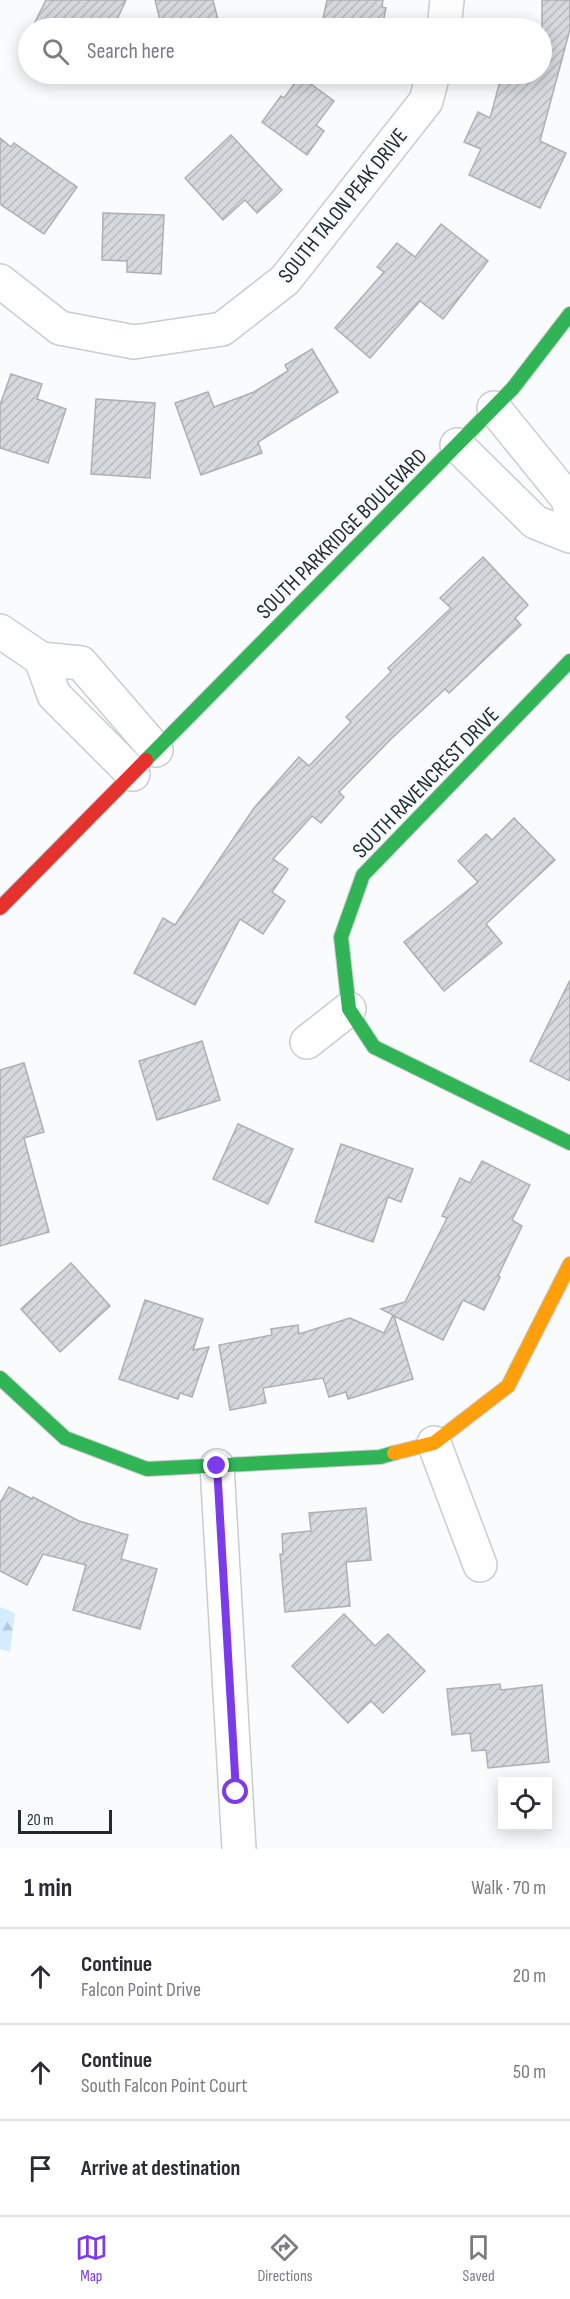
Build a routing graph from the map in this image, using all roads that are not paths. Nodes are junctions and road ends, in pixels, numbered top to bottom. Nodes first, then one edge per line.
1 (447, 0) edge
2 (445, 18) edge
3 (430, 84) edge
4 (0, 281) edge
5 (570, 314) edge
6 (494, 408) junction
7 (457, 445) junction
8 (570, 509) edge
9 (570, 536) edge
10 (0, 631) edge
11 (41, 659) junction
12 (570, 661) edge
13 (156, 750) junction
14 (133, 774) junction
15 (0, 908) edge
16 (349, 1009) junction
17 (306, 1042) dead end
18 (570, 1143) edge
19 (570, 1264) edge
20 (0, 1378) edge
21 (434, 1443) junction
22 (217, 1466) junction
23 (480, 1565) dead end
24 (239, 1849) edge

1 - 2 street
3 - 4 street, SOUTH TALON PEAK DRIVE
5 - 6 street, SOUTH PARKRIDGE BOULEVARD
6 - 7 street, SOUTH PARKRIDGE BOULEVARD
6 - 8 street
7 - 9 street
7 - 13 street, SOUTH PARKRIDGE BOULEVARD
10 - 11 street
11 - 13 street
11 - 14 street
12 - 16 street, SOUTH RAVENCREST DRIVE
13 - 14 street, SOUTH PARKRIDGE BOULEVARD
14 - 15 street, SOUTH PARKRIDGE BOULEVARD
16 - 17 street
16 - 18 street, SOUTH RAVENCREST DRIVE
19 - 21 street
20 - 22 street
21 - 22 street
21 - 23 street
22 - 24 street

